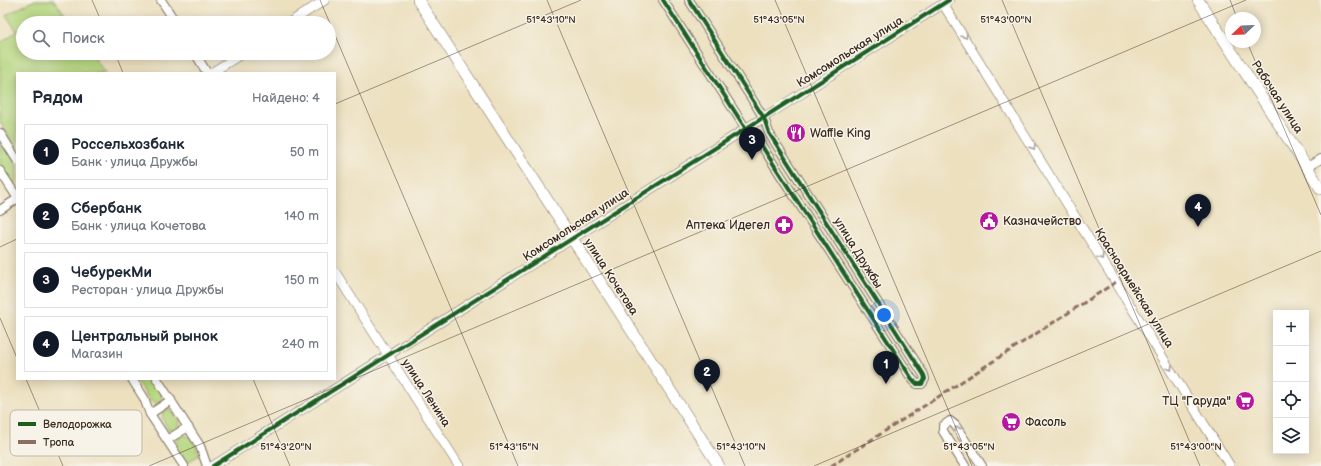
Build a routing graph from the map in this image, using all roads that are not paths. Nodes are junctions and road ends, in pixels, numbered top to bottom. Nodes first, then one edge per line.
1 (161, 0) edge
2 (325, 0) edge
3 (418, 0) edge
4 (662, 0) edge
5 (689, 0) edge
6 (1198, 0) edge
7 (944, 1) edge
8 (171, 16) edge
9 (300, 16) edge
10 (200, 60) edge
11 (231, 60) edge
12 (207, 72) edge
13 (213, 72) edge
14 (764, 118) junction
15 (746, 129) junction
16 (0, 134) edge
17 (16, 158) edge
18 (1321, 159) edge
19 (1307, 167) junction
20 (0, 171) edge
21 (1321, 189) edge
22 (16, 196) edge
23 (16, 199) edge
24 (0, 210) edge
25 (572, 239) junction
26 (336, 274) edge
27 (879, 304) junction
28 (868, 311) junction
29 (388, 355) junction
30 (133, 380) edge
31 (158, 380) edge
32 (171, 400) junction
33 (150, 414) junction
34 (188, 427) junction
35 (167, 440) junction
36 (184, 466) edge
37 (207, 466) edge
38 (213, 466) edge
39 (459, 466) edge
40 (719, 466) edge
41 (965, 466) edge
42 (982, 466) edge
43 (1230, 466) edge

1 - 8 street
2 - 9 street
3 - 25 main road, улица Кочетова
4 - 15 street, улица Дружбы
5 - 14 street, улица Дружбы
6 - 19 main road, Рабочая улица
7 - 14 street, Комсомольская улица
7 -> 43 street, Красноармейская улица
10 - 12 street
11 - 13 street
14 - 15 street, Комсомольская улица
14 - 27 street, улица Дружбы
15 - 25 street, Комсомольская улица
15 - 28 street, улица Дружбы
16 - 17 street
18 - 19 street
19 - 21 main road, Рабочая улица
20 - 22 street
23 - 24 street
25 - 29 street, Комсомольская улица
25 - 40 main road, улица Кочетова
26 - 29 street, улица Ленина
27 - 28 street
27 - 28 street, улица Дружбы
29 - 38 street, Комсомольская улица
29 - 39 street, улица Ленина
30 - 33 street
31 - 32 street
32 - 33 street
32 - 34 street
33 - 35 street
34 - 35 street
34 - 37 street
35 - 36 street
42 -> 41 street

